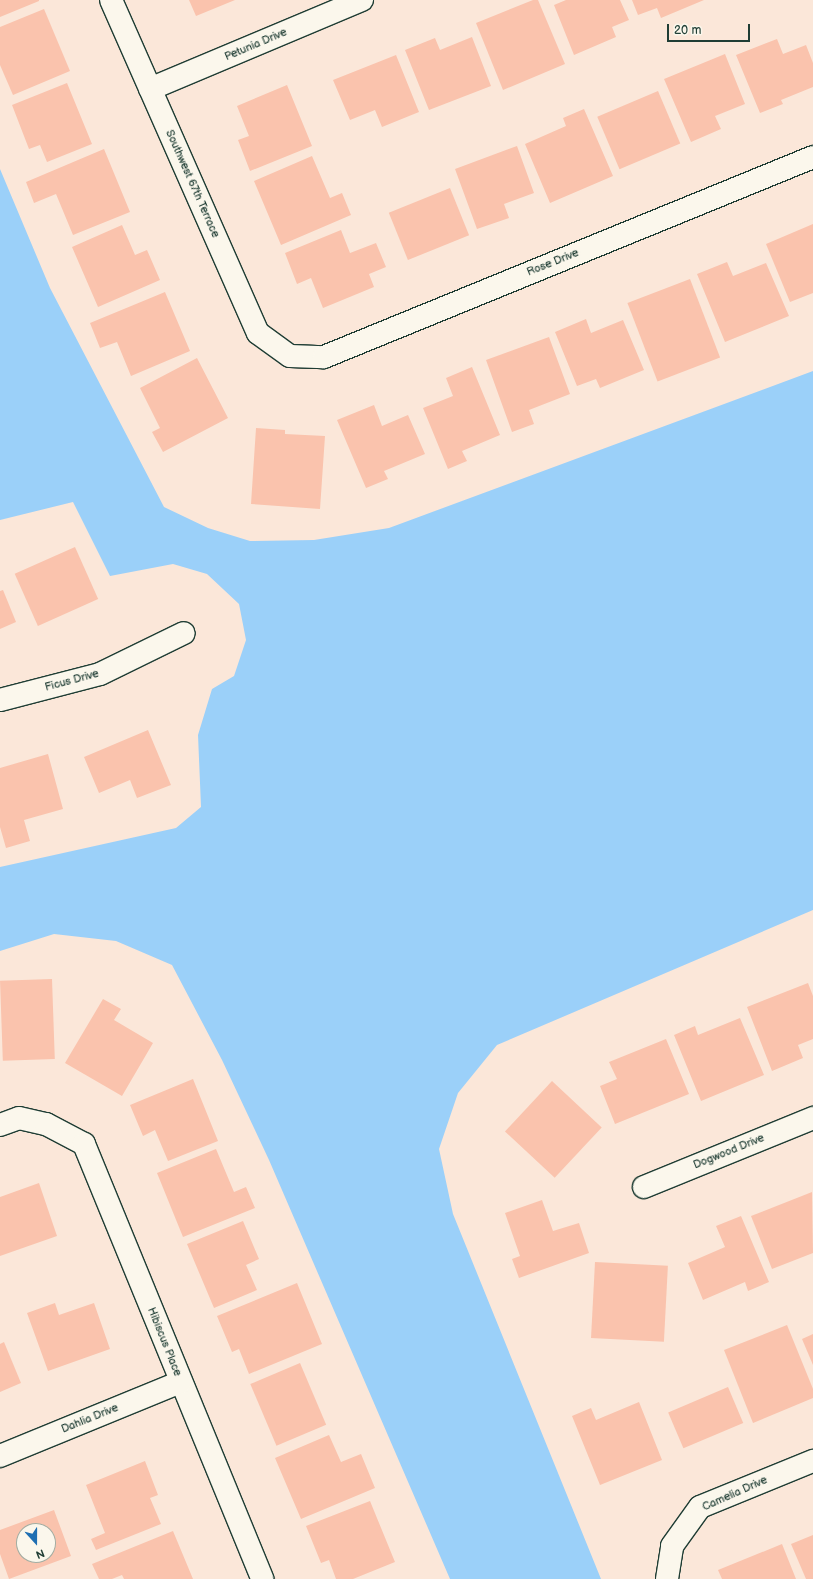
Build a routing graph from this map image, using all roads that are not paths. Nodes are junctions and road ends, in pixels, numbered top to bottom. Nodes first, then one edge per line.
1 (111, 0) edge
2 (362, 0) edge
3 (150, 89) junction
4 (813, 157) edge
5 (290, 356) joint
6 (184, 633) dead end
7 (0, 700) edge
8 (813, 1118) edge
9 (0, 1125) edge
10 (644, 1187) dead end
11 (180, 1382) junction
12 (0, 1456) edge
13 (813, 1461) edge
14 (262, 1579) edge
15 (667, 1579) edge

1 - 3 street, Southwest 67th Terrace
2 - 3 street, Petunia Drive
3 - 5 street, Southwest 67th Terrace
4 - 5 street, Rose Drive
6 - 7 street, Ficus Drive
8 - 10 street, Dogwood Drive
9 - 11 street, Hibiscus Place
11 - 12 street, Dahlia Drive
11 - 14 street, Hibiscus Place
13 - 15 street, Camelia Drive

